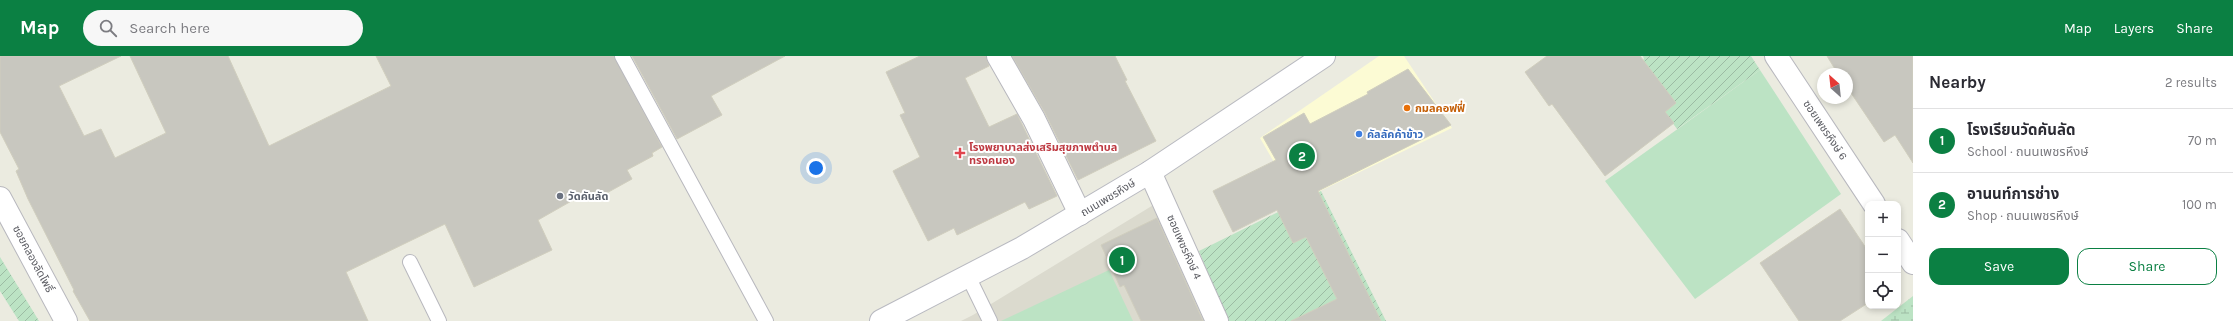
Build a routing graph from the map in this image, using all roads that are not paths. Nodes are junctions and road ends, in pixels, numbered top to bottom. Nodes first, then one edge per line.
1 (622, 56) edge
2 (998, 56) edge
3 (1324, 56) edge
4 (1776, 56) edge
5 (1150, 172) junction
6 (0, 198) edge
7 (1872, 201) edge
8 (1080, 214) junction
9 (1901, 245) edge
10 (410, 262) dead end
11 (1913, 263) edge
12 (968, 276) junction
13 (66, 321) edge
14 (439, 321) edge
15 (766, 321) edge
16 (881, 321) edge
17 (990, 321) edge
18 (1217, 321) edge

1 - 15 lane
2 - 8 street
3 - 5 street, ถนนเพชรหึงษ์
4 - 7 street, ซอยเพชรหึงษ์ 6
5 - 8 street, ถนนเพชรหึงษ์
5 - 18 street, ซอยเพชรหึงษ์ 4
6 - 13 street, ซอยคลองลัดโพธิ์
8 - 12 street, ถนนเพชรหึงษ์
9 - 11 street
10 - 14 lane
12 - 16 street, ถนนเพชรหึงษ์
12 - 17 lane

